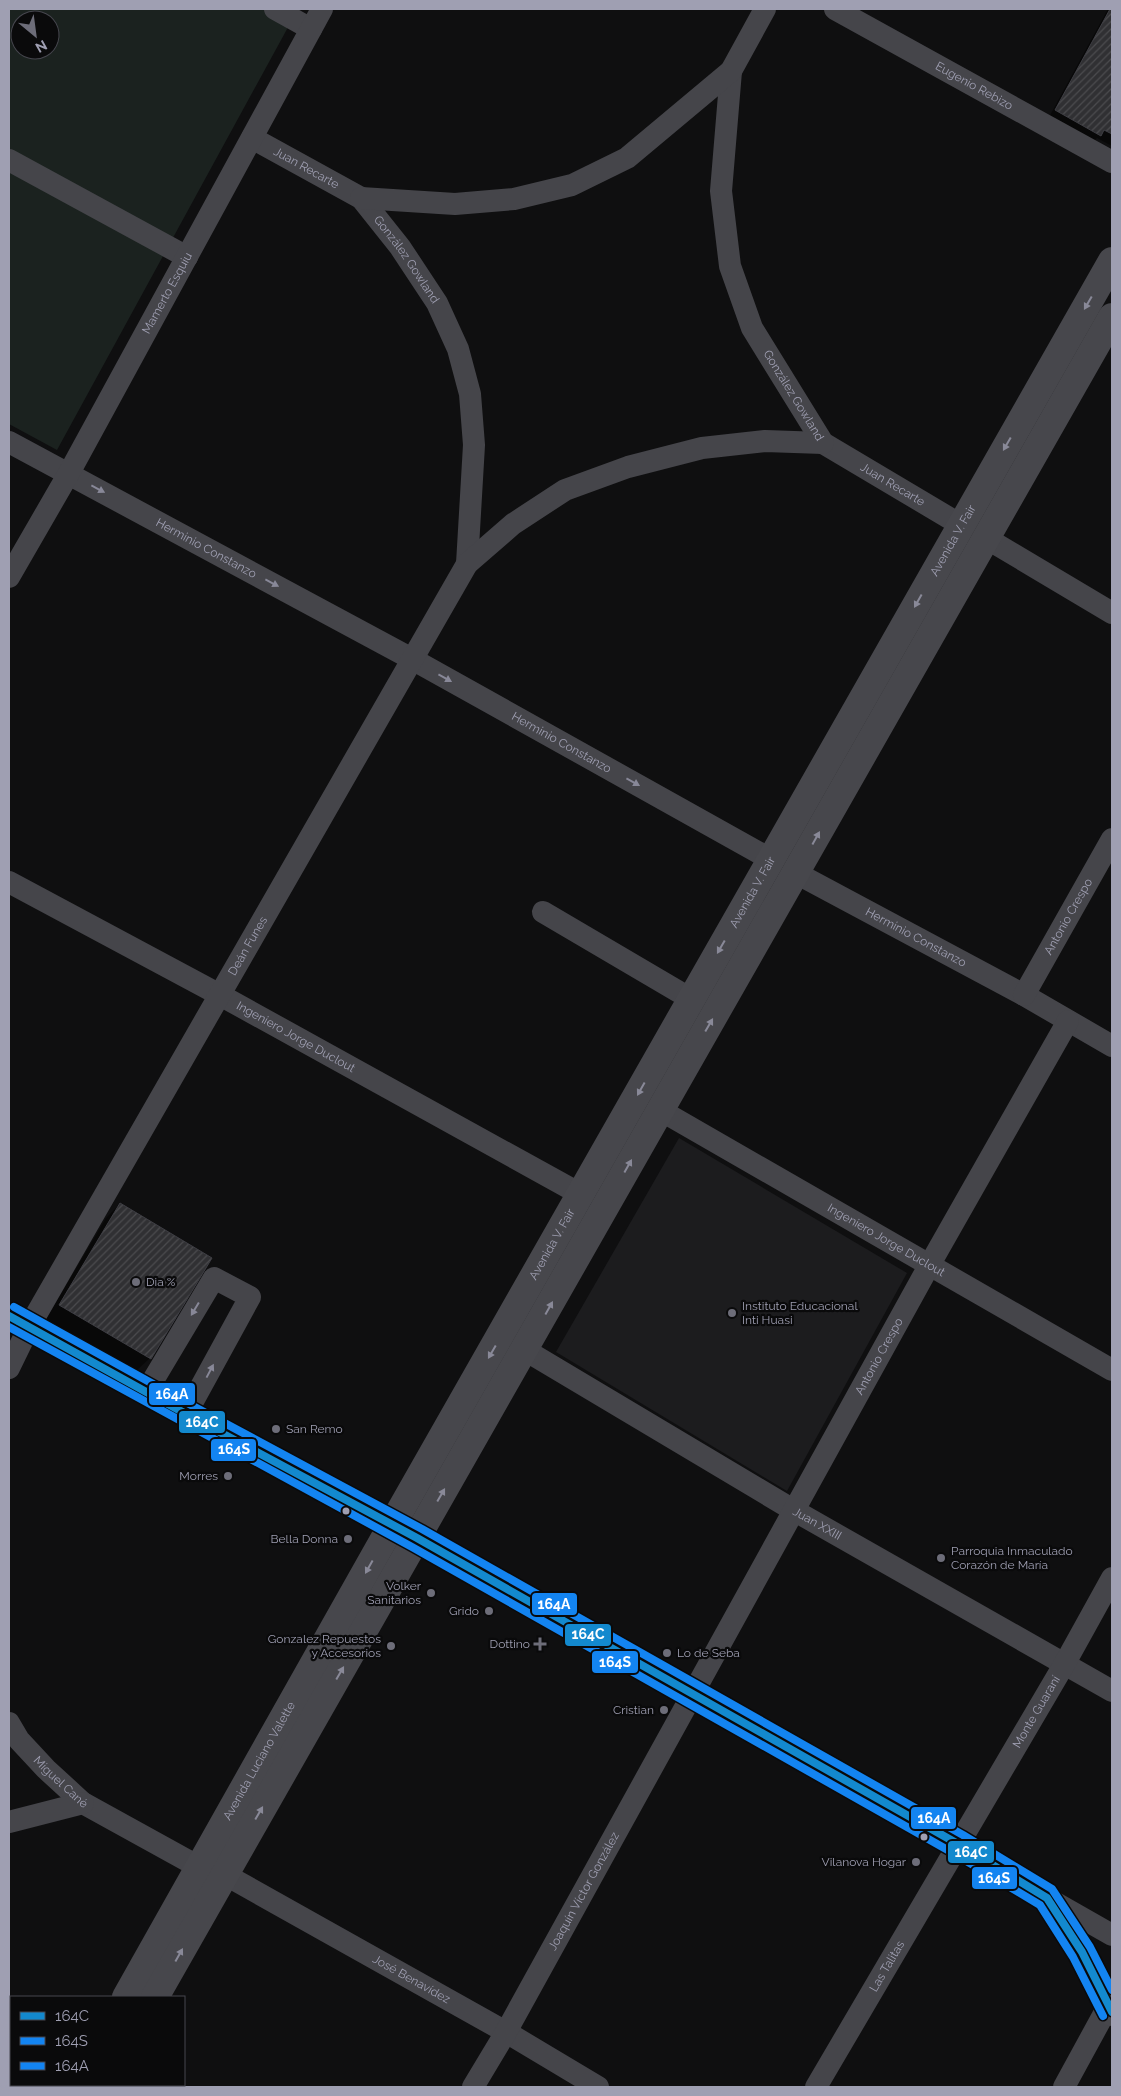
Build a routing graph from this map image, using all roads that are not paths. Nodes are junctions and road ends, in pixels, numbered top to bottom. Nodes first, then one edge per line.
1 (274, 9) edge
2 (322, 9) edge
3 (765, 9) edge
4 (835, 9) edge
5 (311, 29) junction
6 (731, 71) junction
7 (252, 138) junction
8 (9, 160) edge
9 (1112, 162) edge
10 (361, 198) junction
11 (187, 257) junction
12 (1112, 261) edge
13 (1112, 317) edge
14 (9, 442) edge
15 (824, 443) junction
16 (69, 473) junction
17 (961, 526) junction
18 (986, 538) junction
19 (467, 564) junction
20 (9, 577) edge
21 (1112, 613) edge
22 (412, 659) junction
23 (1112, 839) edge
24 (772, 860) junction
25 (796, 873) junction
26 (9, 882) edge
27 (543, 912) dead end
28 (220, 995) junction
29 (1024, 995) junction
30 (691, 999) junction
31 (1068, 1021) junction
32 (1112, 1046) edge
33 (660, 1110) junction
34 (582, 1195) junction
35 (930, 1264) junction
36 (9, 1316) edge
37 (29, 1327) junction
38 (525, 1350) junction
39 (9, 1368) edge
40 (1112, 1370) edge
41 (146, 1392) junction
42 (186, 1414) junction
43 (795, 1511) junction
44 (392, 1525) junction
45 (417, 1538) junction
46 (1112, 1578) edge
47 (1065, 1663) junction
48 (1112, 1691) edge
49 (692, 1693) junction
50 (9, 1723) edge
51 (83, 1803) junction
52 (9, 1822) edge
53 (958, 1844) junction
54 (212, 1871) junction
55 (1047, 1898) junction
56 (1112, 1935) edge
57 (127, 1996) edge
58 (155, 1996) edge
59 (1111, 2005) edge
60 (506, 2032) junction
61 (473, 2087) edge
62 (598, 2087) edge
63 (816, 2087) edge
64 (1064, 2087) edge

1 - 5 street
2 - 5 street, Mamerto Esquiu
3 - 6 street
4 - 9 street, Eugenio Rebizo
5 - 7 street, Mamerto Esquiu
6 - 10 street, González Gowland
6 - 15 street, González Gowland
7 - 10 street, Juan Recarte
7 - 11 street, Mamerto Esquiu
8 - 11 street
10 - 19 street, González Gowland
11 - 16 street, Mamerto Esquiu
12 -> 17 main road, Avenida V. Fair
13 - 18 main road
14 - 16 street, Herminio Constanzo
15 - 17 street, Juan Recarte
15 - 19 street, González Gowland
16 - 20 street, Mamerto Esquiu
16 -> 22 street, Herminio Constanzo
17 -> 24 main road, Avenida V. Fair
18 - 21 street
25 -> 18 main road
19 - 22 street, Deán Funes
22 -> 24 street, Herminio Constanzo
22 - 28 street, Deán Funes
23 - 29 street, Antonio Crespo
24 - 25 main road, Herminio Constanzo
24 -> 30 main road, Avenida V. Fair
25 - 29 street, Herminio Constanzo
33 -> 25 main road
26 - 28 street, Ingeniero Jorge Duclout
27 - 30 street
28 - 34 street, Ingeniero Jorge Duclout
28 - 37 street, Deán Funes
29 - 31 street, Herminio Constanzo
30 -> 34 main road, Avenida V. Fair
31 - 32 street, Herminio Constanzo
31 - 35 street, Antonio Crespo
33 - 35 street, Ingeniero Jorge Duclout
38 -> 33 main road
34 -> 44 main road, Avenida V. Fair
35 - 40 street, Ingeniero Jorge Duclout
35 - 43 street, Antonio Crespo
36 - 37 street
37 - 39 street, Deán Funes
37 - 41 street
38 - 43 street, Juan XXIII
45 -> 38 main road
41 - 42 street
42 -> 41 street
42 - 44 street
43 - 47 street, Juan XXIII
43 - 49 street, Antonio Crespo
44 - 45 main road
44 -> 54 main road, Avenida Luciano Valette
45 - 49 main road
54 -> 45 main road, Avenida Luciano Valette
46 - 47 street, Monte Guaraní
47 - 48 street, Juan XXIII
47 - 53 street, Monte Guaraní
49 - 53 main road
49 - 60 street, Joaquín Víctor González
50 - 51 street, Miguel Cané
51 - 52 street, Miguel Cané
51 - 54 street, José Benavídez
53 - 55 main road
53 - 63 street, Las Talitas
54 - 57 main road, Avenida Luciano Valette
58 -> 54 main road, Avenida Luciano Valette
54 - 60 street, José Benavídez
55 - 56 street
55 - 59 main road
59 - 64 street
60 - 61 street, Joaquín Víctor González
60 - 62 street, José Benavídez

